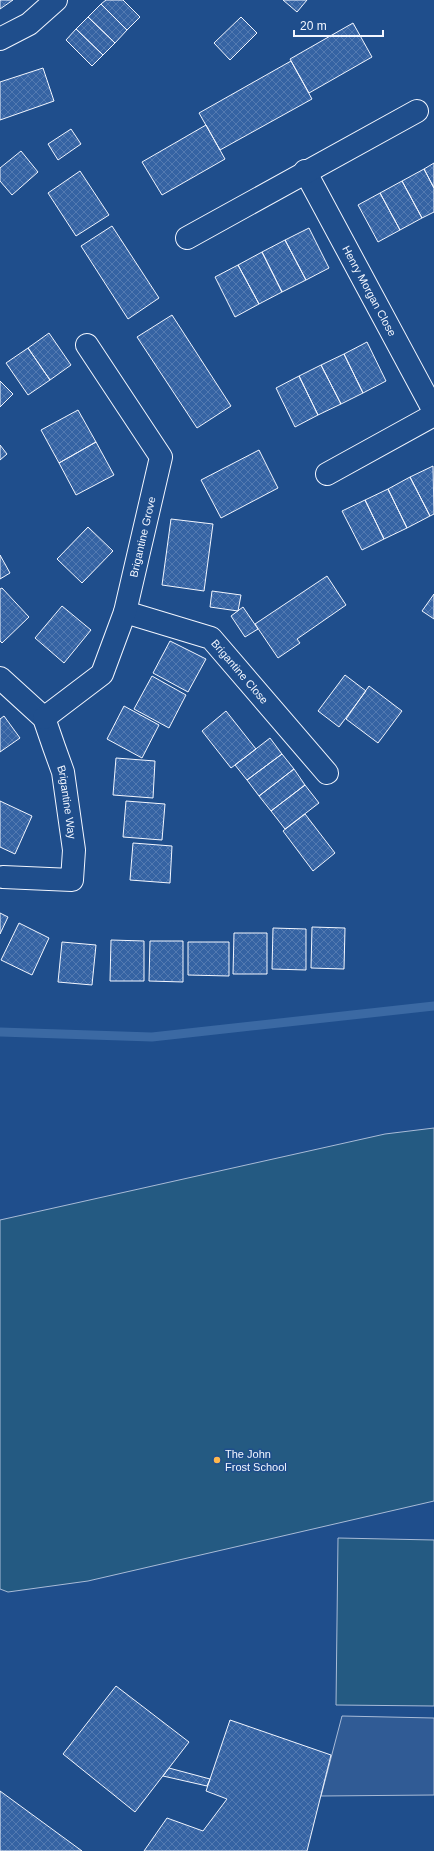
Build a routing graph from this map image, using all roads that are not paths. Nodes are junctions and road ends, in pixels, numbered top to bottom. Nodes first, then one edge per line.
1 (56, 0) edge
2 (0, 39) edge
3 (417, 110) dead end
4 (304, 171) junction
5 (187, 238) dead end
6 (87, 345) dead end
7 (434, 411) edge
8 (434, 415) edge
9 (327, 474) dead end
10 (125, 612) junction
11 (0, 678) edge
12 (44, 718) junction
13 (327, 773) dead end
14 (3, 877) dead end

1 - 2 street
3 - 4 street
4 - 5 street
4 - 7 street, Henry Morgan Close
6 - 10 street, Brigantine Grove
8 - 9 street
10 - 12 street, Brigantine Grove
10 - 13 street, Brigantine Close
11 - 12 street, Brigantine Way
12 - 14 street, Brigantine Way

